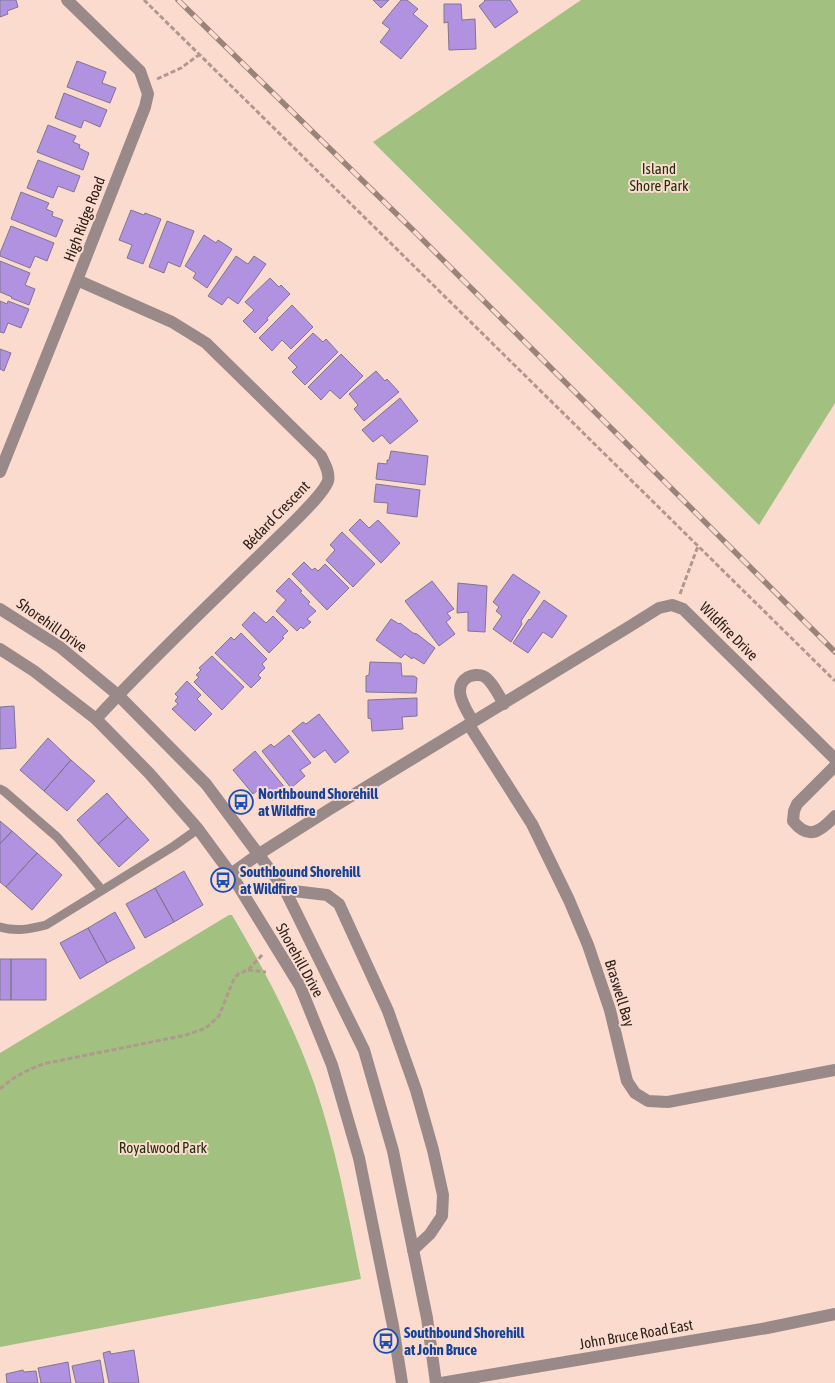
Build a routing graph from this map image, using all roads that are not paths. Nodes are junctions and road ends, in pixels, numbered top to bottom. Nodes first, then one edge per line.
1 (67, 0) edge
2 (77, 280) junction
3 (0, 472) edge
4 (0, 609) edge
5 (0, 649) edge
6 (118, 696) junction
7 (504, 704) junction
8 (96, 719) junction
9 (471, 724) junction
10 (835, 759) edge
11 (835, 766) edge
12 (0, 789) edge
13 (835, 816) edge
14 (198, 829) junction
15 (259, 854) junction
16 (231, 874) junction
17 (102, 890) junction
18 (285, 890) junction
19 (0, 927) edge
20 (835, 1070) edge
21 (413, 1250) junction
22 (835, 1314) edge
23 (402, 1383) edge
24 (436, 1383) edge
25 (441, 1383) edge

1 - 2 street, High Ridge Road
2 - 3 street, High Ridge Road
2 - 6 street, Bédard Crescent
4 - 6 street, Shorehill Drive
5 - 8 street, Shorehill Drive
6 - 8 street, Bédard Crescent
6 - 15 street, Shorehill Drive
7 - 9 street, Wildfire Drive
7 - 9 street
7 - 10 street, Wildfire Drive
8 - 14 street, Shorehill Drive
9 - 15 street, Wildfire Drive
9 - 20 street, Braswell Bay
11 - 13 street
12 - 17 lane
14 - 16 street, Shorehill Drive
14 - 17 lane
15 - 16 street, Wildfire Drive
15 - 18 street, Shorehill Drive
16 - 23 street, Shorehill Drive
17 - 19 lane
18 - 21 street, Shorehill Drive
18 - 21 street
21 - 24 street, Shorehill Drive
22 - 25 street, John Bruce Road East

